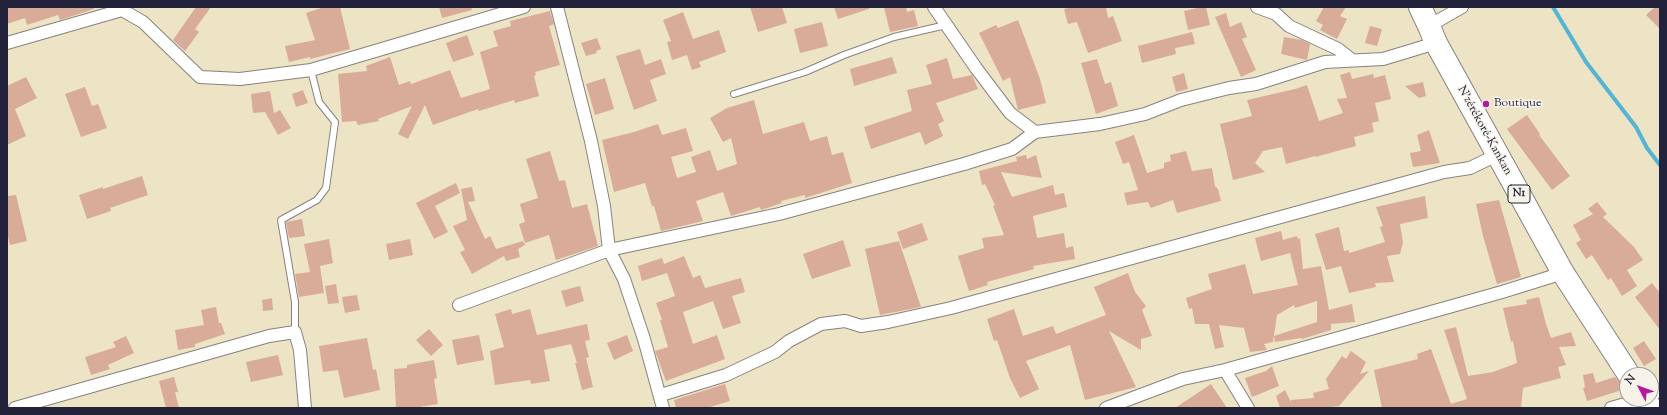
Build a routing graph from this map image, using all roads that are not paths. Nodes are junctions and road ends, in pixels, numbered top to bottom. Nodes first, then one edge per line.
1 (524, 7) edge
2 (557, 7) edge
3 (934, 7) edge
4 (1257, 7) edge
5 (1462, 7) edge
6 (123, 8) edge
7 (946, 25) junction
8 (1428, 25) edge
9 (7, 43) edge
10 (1352, 60) junction
11 (311, 70) junction
12 (734, 94) dead end
13 (1035, 132) junction
14 (1497, 155) junction
15 (609, 250) junction
16 (1563, 273) junction
17 (459, 305) dead end
18 (295, 332) junction
19 (1624, 367) edge
20 (1225, 370) junction
21 (661, 395) junction
22 (15, 408) edge
23 (305, 408) edge
24 (663, 408) edge
25 (1106, 408) edge
26 (1248, 408) edge

1 - 11 street
2 - 15 street
3 - 7 street
4 - 10 street
5 - 8 street
6 - 9 street
6 - 11 street
7 - 12 lane
7 - 13 street
8 - 10 street
8 - 14 highway, N'zérékoré-Kankan / N1
10 - 13 street
11 - 18 lane
13 - 15 street
14 - 16 highway, N'zérékoré-Kankan / N1
14 - 21 street
15 - 17 street
15 - 21 street
16 - 19 highway, N'zérékoré-Kankan / N1
16 - 20 street
18 - 22 street
18 - 23 street
20 - 25 street
20 - 26 street
21 - 24 street

